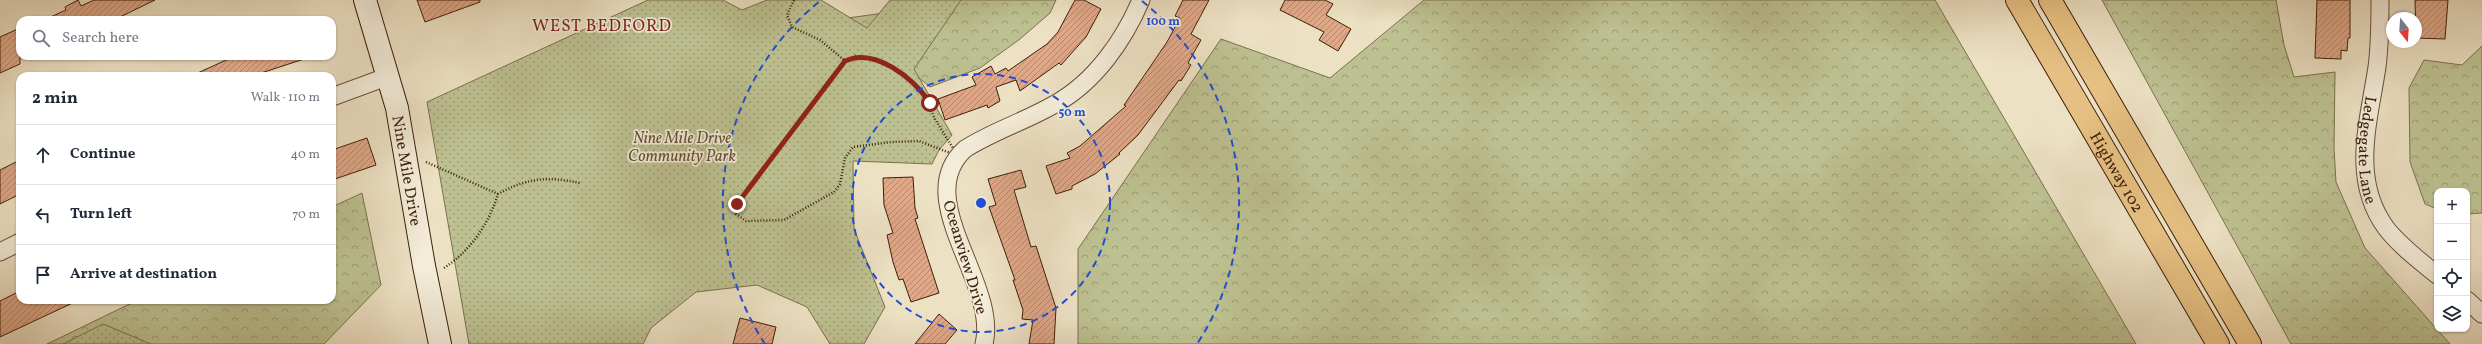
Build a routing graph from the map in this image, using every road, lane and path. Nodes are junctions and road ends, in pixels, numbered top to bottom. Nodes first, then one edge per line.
1 (365, 0) edge
2 (794, 0) edge
3 (1142, 0) edge
4 (2017, 0) edge
5 (2050, 0) edge
6 (2380, 0) edge
7 (845, 61) junction
8 (389, 76) junction
9 (336, 96) edge
10 (405, 153) junction
11 (958, 156) junction
12 (580, 184) dead end
13 (498, 194) junction
14 (16, 244) edge
15 (0, 252) edge
16 (2434, 273) edge
17 (427, 279) junction
18 (2470, 303) edge
19 (2482, 314) edge
20 (440, 344) edge
21 (984, 344) edge
22 (2218, 344) edge
23 (2250, 344) edge

1 - 8 street, Nine Mile Drive
2 - 7 path
3 - 11 street, Oceanview Drive
4 - 22 highway, Highway 102
5 - 23 highway, Highway 102
6 - 16 street, Ledgegate Lane
7 - 11 path
7 - 11 path
8 - 9 street
8 - 10 street, Nine Mile Drive
10 - 13 path
10 - 17 street, Nine Mile Drive
11 - 21 street, Oceanview Drive
12 - 13 path
13 - 17 path
14 - 15 street
17 - 20 street, Nine Mile Drive
18 - 19 street

